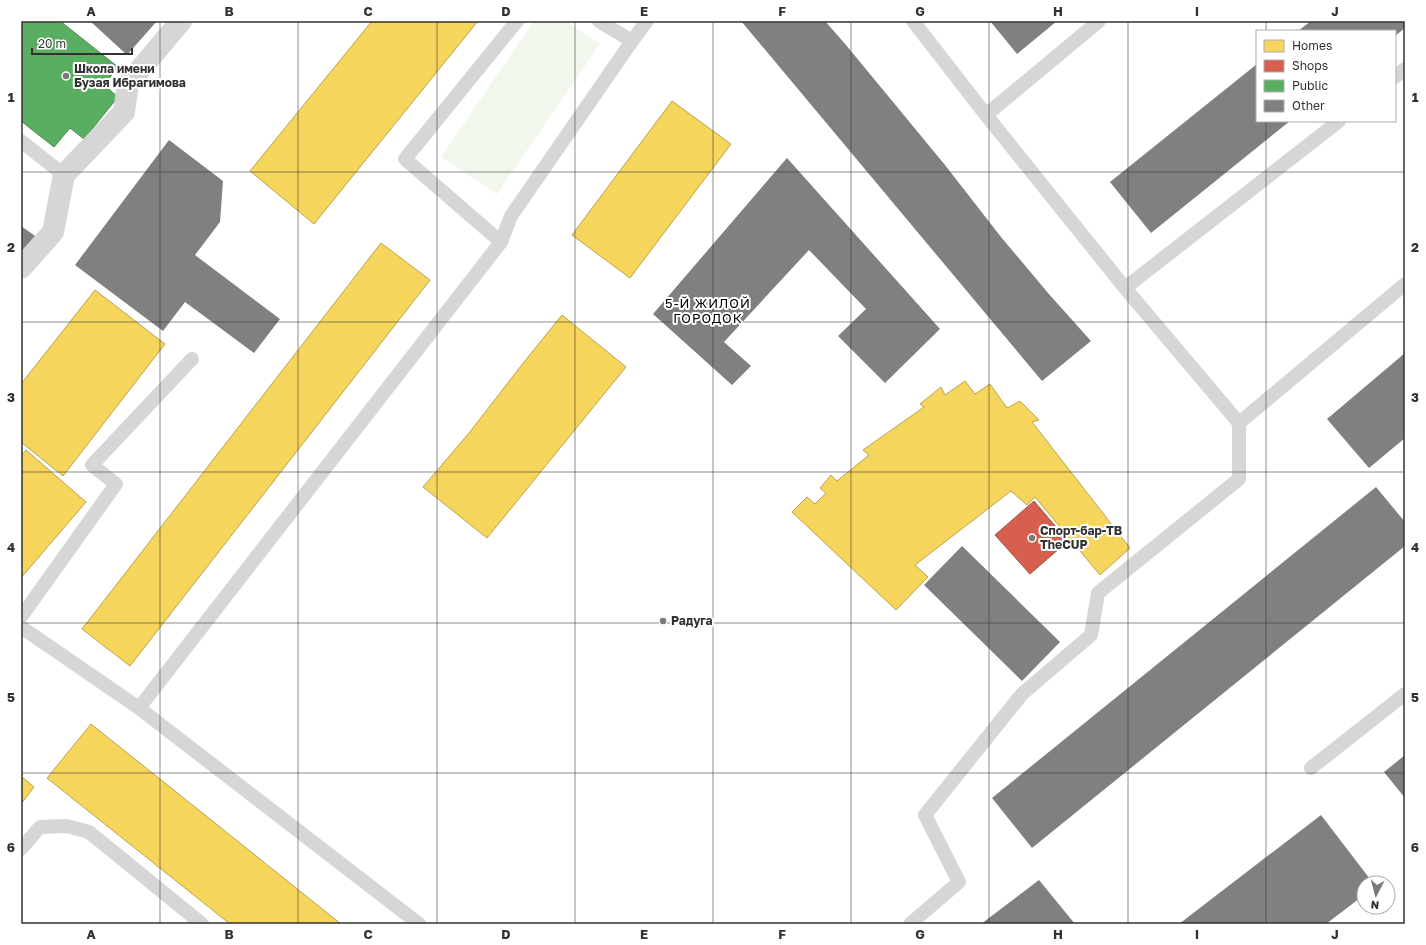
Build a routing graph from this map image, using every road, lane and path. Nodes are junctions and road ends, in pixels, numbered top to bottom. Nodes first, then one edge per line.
1 (180, 21) edge
2 (517, 21) edge
3 (599, 21) edge
4 (647, 21) edge
5 (913, 21) edge
6 (1099, 21) edge
7 (632, 40) junction
8 (1405, 70) edge
9 (1396, 76) edge
10 (986, 115) junction
11 (1338, 122) edge
12 (21, 141) edge
13 (64, 175) junction
14 (501, 242) junction
15 (21, 268) edge
16 (1405, 284) edge
17 (1125, 288) junction
18 (192, 358) dead end
19 (1239, 423) junction
20 (21, 617) edge
21 (21, 627) edge
22 (1405, 694) edge
23 (139, 708) junction
24 (1311, 768) dead end
25 (21, 849) edge
26 (202, 924) edge
27 (419, 924) edge
28 (910, 924) edge

1 - 13 street
2 - 14 lane
3 - 7 lane
4 - 7 lane
5 - 10 lane
6 - 10 lane
7 - 14 lane
8 - 9 lane
10 - 17 lane
11 - 17 lane
12 - 13 lane
13 - 15 street
14 - 23 lane
16 - 19 lane
17 - 19 lane
18 - 20 lane
19 - 28 lane
21 - 23 lane
22 - 24 lane
23 - 27 lane
25 - 26 lane

